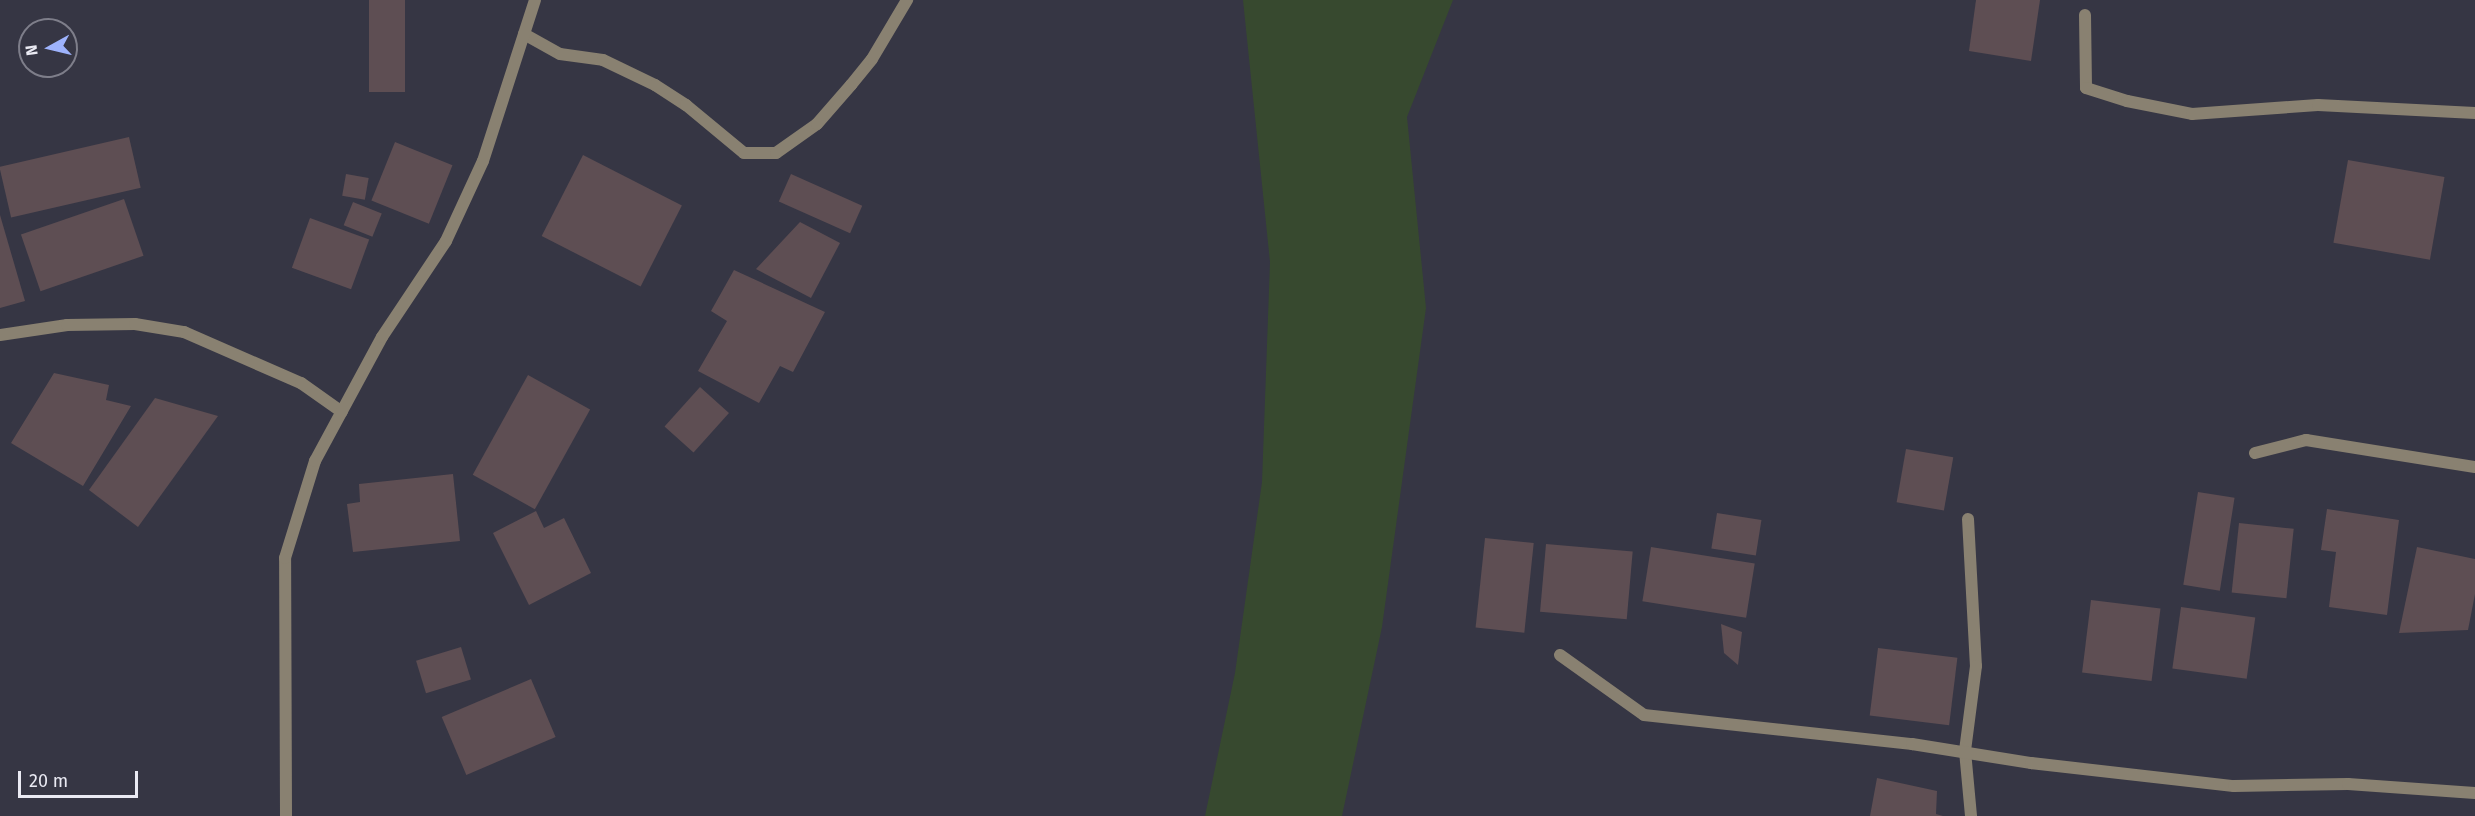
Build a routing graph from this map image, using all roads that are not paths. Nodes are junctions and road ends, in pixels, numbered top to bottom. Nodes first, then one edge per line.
1 (535, 0) edge
2 (907, 0) edge
3 (2085, 15) dead end
4 (524, 34) junction
5 (2475, 113) edge
6 (0, 335) edge
7 (342, 412) junction
8 (2255, 453) dead end
9 (2475, 466) edge
10 (1968, 519) dead end
11 (1560, 655) dead end
12 (1965, 751) junction
13 (2475, 793) edge
14 (286, 816) edge
15 (1971, 816) edge

1 - 4 street
2 - 4 street
3 - 5 street
4 - 7 street
6 - 7 street
7 - 14 street
8 - 9 street
10 - 12 street
11 - 12 street
12 - 13 street
12 - 15 street

